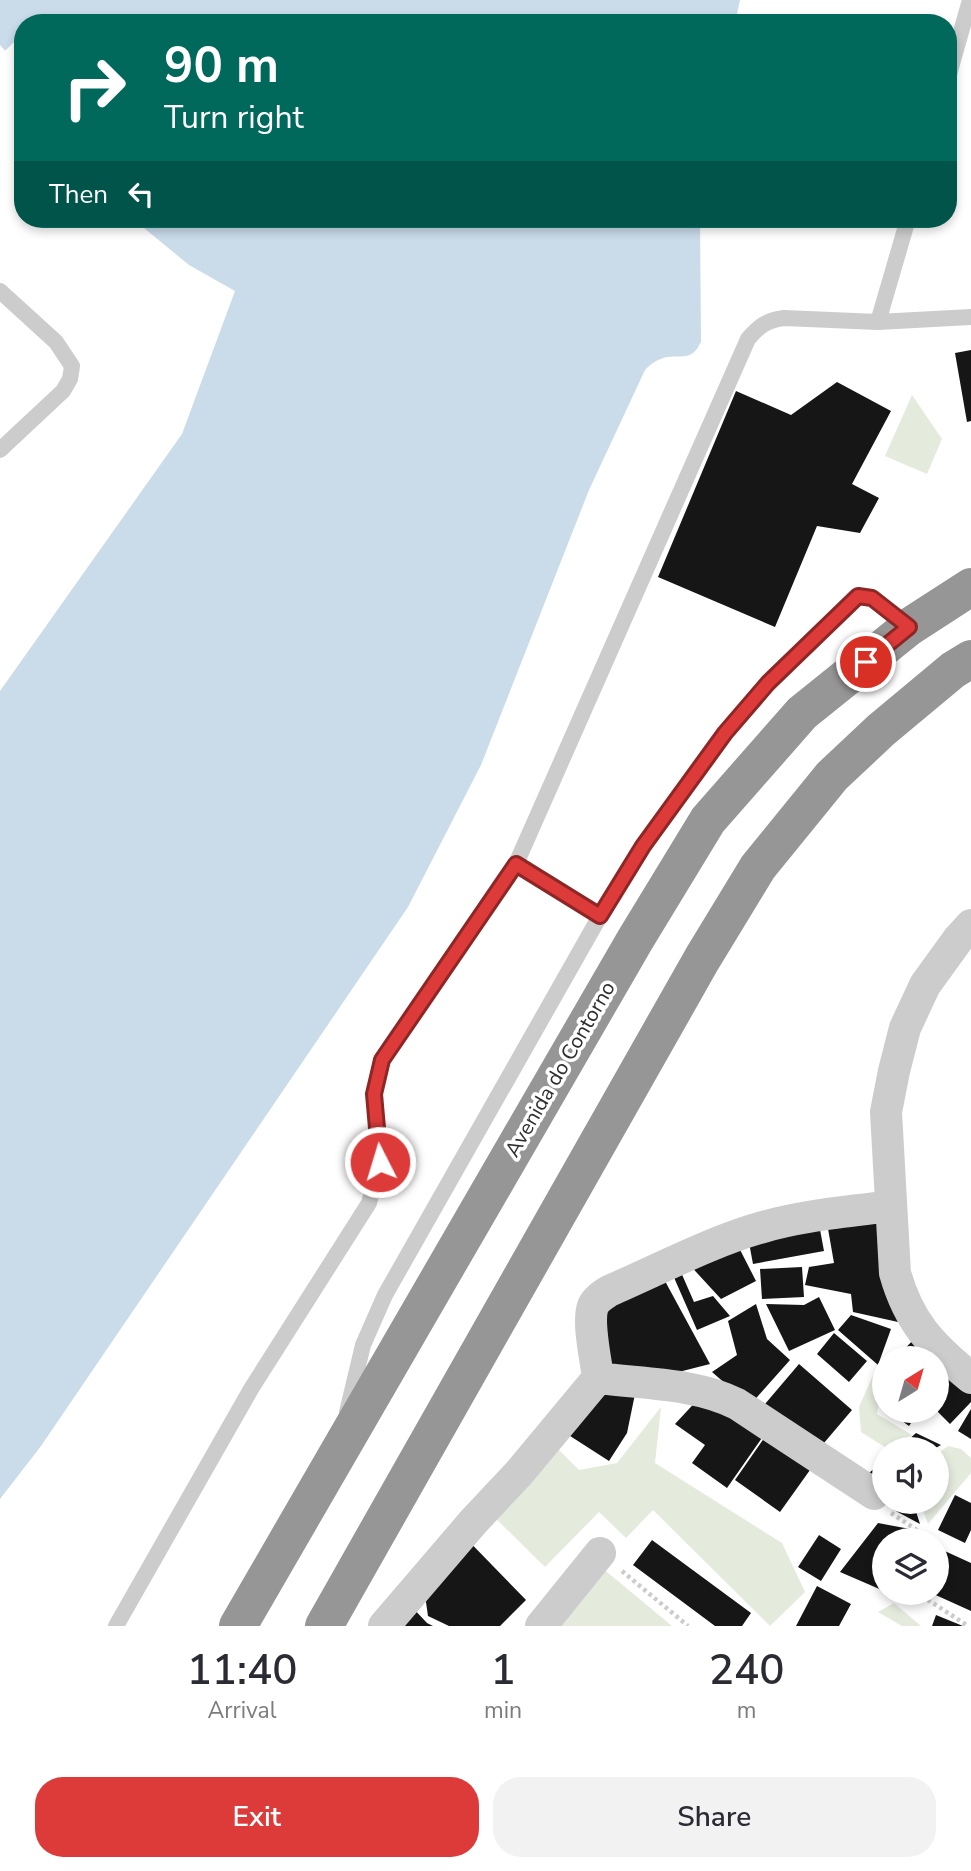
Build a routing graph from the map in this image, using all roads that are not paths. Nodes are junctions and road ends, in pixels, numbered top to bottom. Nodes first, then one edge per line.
1 (970, 6) edge
2 (957, 49) edge
3 (905, 228) edge
4 (0, 291) edge
5 (971, 317) edge
6 (878, 322) junction
7 (0, 450) edge
8 (971, 587) edge
9 (909, 627) junction
10 (971, 659) edge
11 (516, 864) junction
12 (600, 916) junction
13 (971, 925) edge
14 (890, 1206) junction
15 (598, 1378) junction
16 (971, 1378) edge
17 (337, 1453) junction
18 (872, 1493) edge
19 (600, 1553) road end
20 (116, 1626) edge
21 (238, 1626) edge
22 (324, 1626) edge
23 (384, 1626) edge
24 (541, 1626) edge

1 - 2 lane
3 - 6 lane
4 - 7 lane
5 - 6 lane
6 - 11 lane
8 - 9 highway, Avenida do Contorno
9 - 12 lane
9 - 17 highway, Avenida do Contorno
10 - 22 highway
11 - 12 lane
11 - 20 lane
12 - 17 lane
13 - 14 street
14 - 15 street
14 - 16 street
15 - 18 street
15 - 23 street
17 - 21 highway, Avenida do Contorno
19 - 24 street

